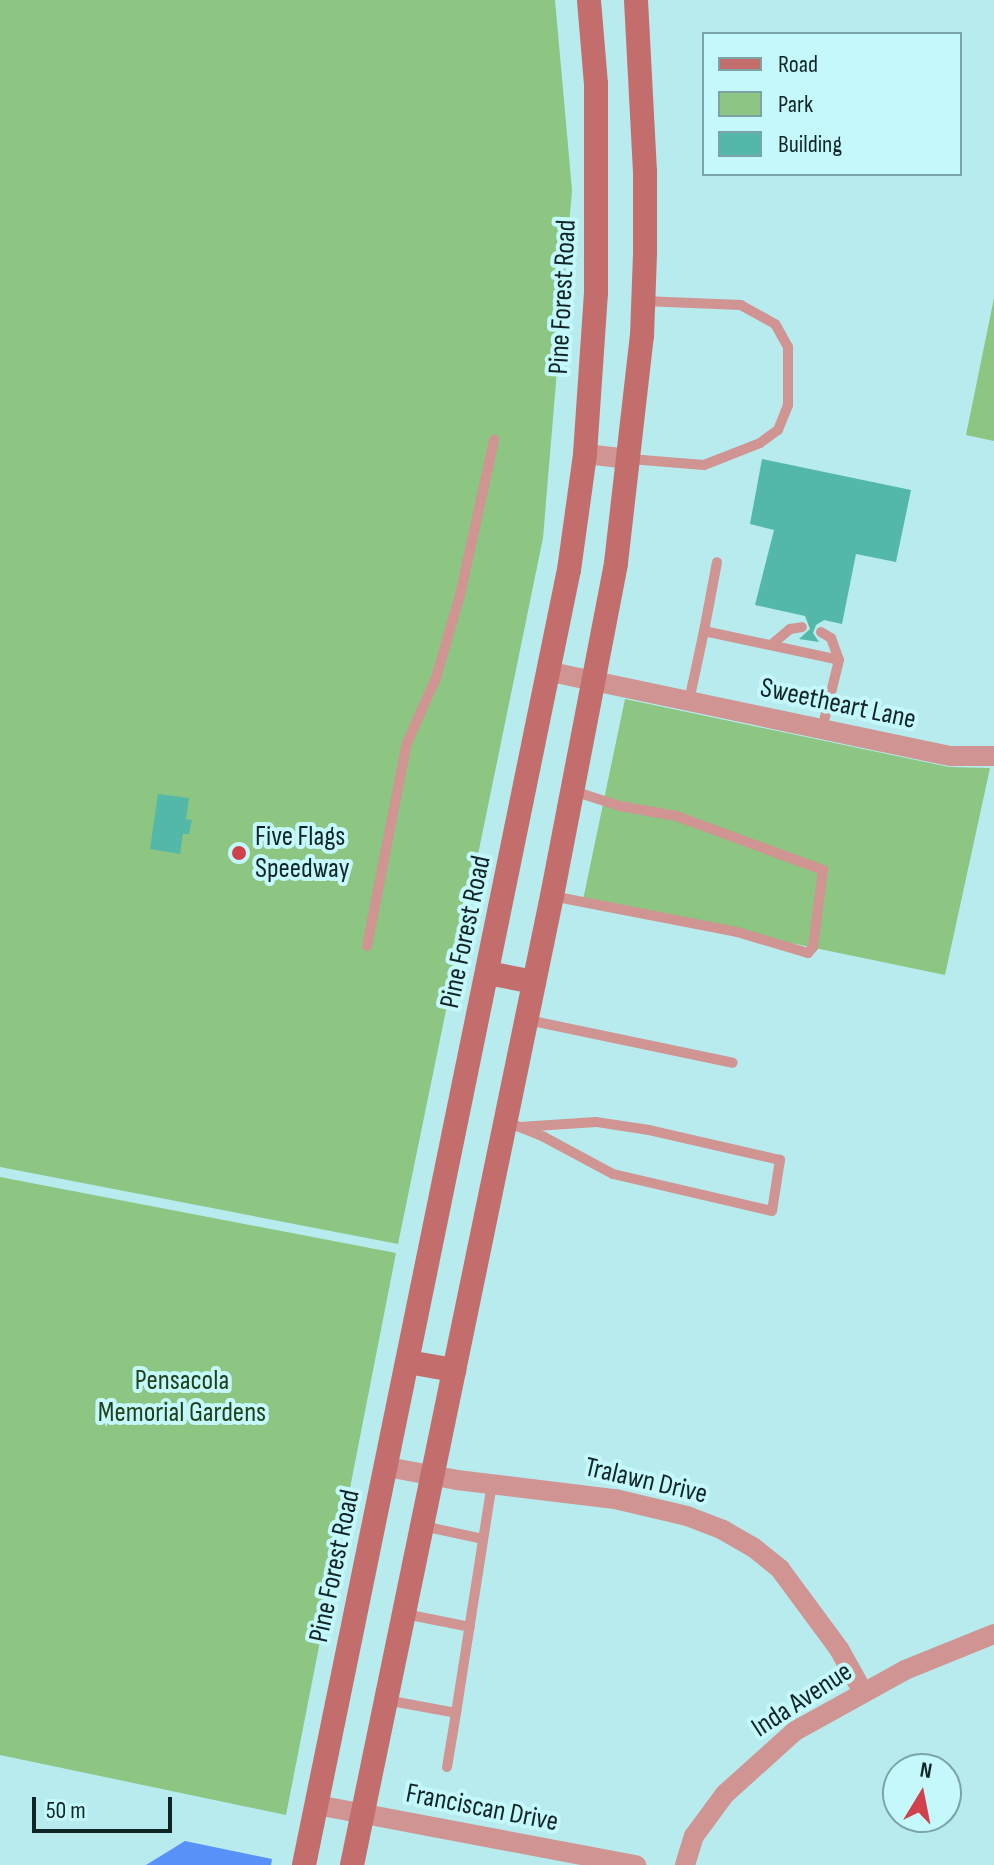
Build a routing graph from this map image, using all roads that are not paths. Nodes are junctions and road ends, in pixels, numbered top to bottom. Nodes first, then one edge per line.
1 (589, 0) edge
2 (636, 0) edge
3 (643, 301) junction
4 (494, 440) dead end
5 (585, 454) junction
6 (630, 459) junction
7 (717, 562) dead end
8 (802, 627) dead end
9 (704, 631) junction
10 (821, 632) dead end
11 (771, 645) junction
12 (839, 660) junction
13 (551, 672) junction
14 (596, 681) junction
15 (680, 700) junction
16 (822, 729) junction
17 (994, 756) edge
18 (573, 791) junction
19 (552, 896) junction
20 (367, 946) dead end
21 (488, 973) junction
22 (534, 982) junction
23 (526, 1019) junction
24 (733, 1063) dead end
25 (513, 1124) junction
26 (408, 1362) junction
27 (454, 1370) junction
28 (387, 1467) junction
29 (431, 1475) junction
30 (492, 1483) junction
31 (421, 1526) junction
32 (483, 1539) junction
33 (403, 1613) junction
34 (470, 1627) junction
35 (994, 1634) edge
36 (863, 1692) junction
37 (386, 1700) junction
38 (456, 1713) junction
39 (447, 1767) dead end
40 (317, 1805) junction
41 (362, 1814) junction
42 (304, 1865) edge
43 (352, 1865) edge
44 (636, 1865) edge
45 (685, 1865) edge

1 - 5 main road, Pine Forest Road
2 - 3 main road
3 - 6 main road
3 - 6 lane
4 - 20 lane
5 - 6 street
5 - 13 main road, Pine Forest Road
6 - 14 main road
7 - 9 lane
8 - 11 lane
9 - 11 lane
9 - 15 lane
10 - 12 lane
11 - 12 lane
12 - 16 lane
13 - 14 street, Sweetheart Lane
13 - 21 main road, Pine Forest Road
14 - 15 street, Sweetheart Lane
14 - 18 main road
15 - 16 street, Sweetheart Lane
16 - 17 street, Sweetheart Lane
18 - 19 main road
18 - 19 lane
19 - 22 main road
21 - 22 main road
21 - 26 main road, Pine Forest Road
22 - 23 main road
23 - 24 lane
23 - 25 main road
25 - 25 lane
25 - 27 main road
26 - 27 main road
26 - 28 main road, Pine Forest Road
27 - 29 main road
28 - 29 street, Tralawn Drive
28 - 40 main road, Pine Forest Road
29 - 30 street, Tralawn Drive
29 - 31 main road
30 - 32 lane
30 - 36 street, Tralawn Drive
31 - 32 lane
31 - 33 main road
32 - 34 lane
33 - 34 lane
33 - 37 main road
34 - 38 lane
35 - 36 street, Inda Avenue
36 - 45 street, Inda Avenue
37 - 38 lane
37 - 41 main road
38 - 39 lane
40 - 41 street, Franciscan Drive
40 - 42 main road, Pine Forest Road
41 - 43 main road
41 - 44 street, Franciscan Drive

